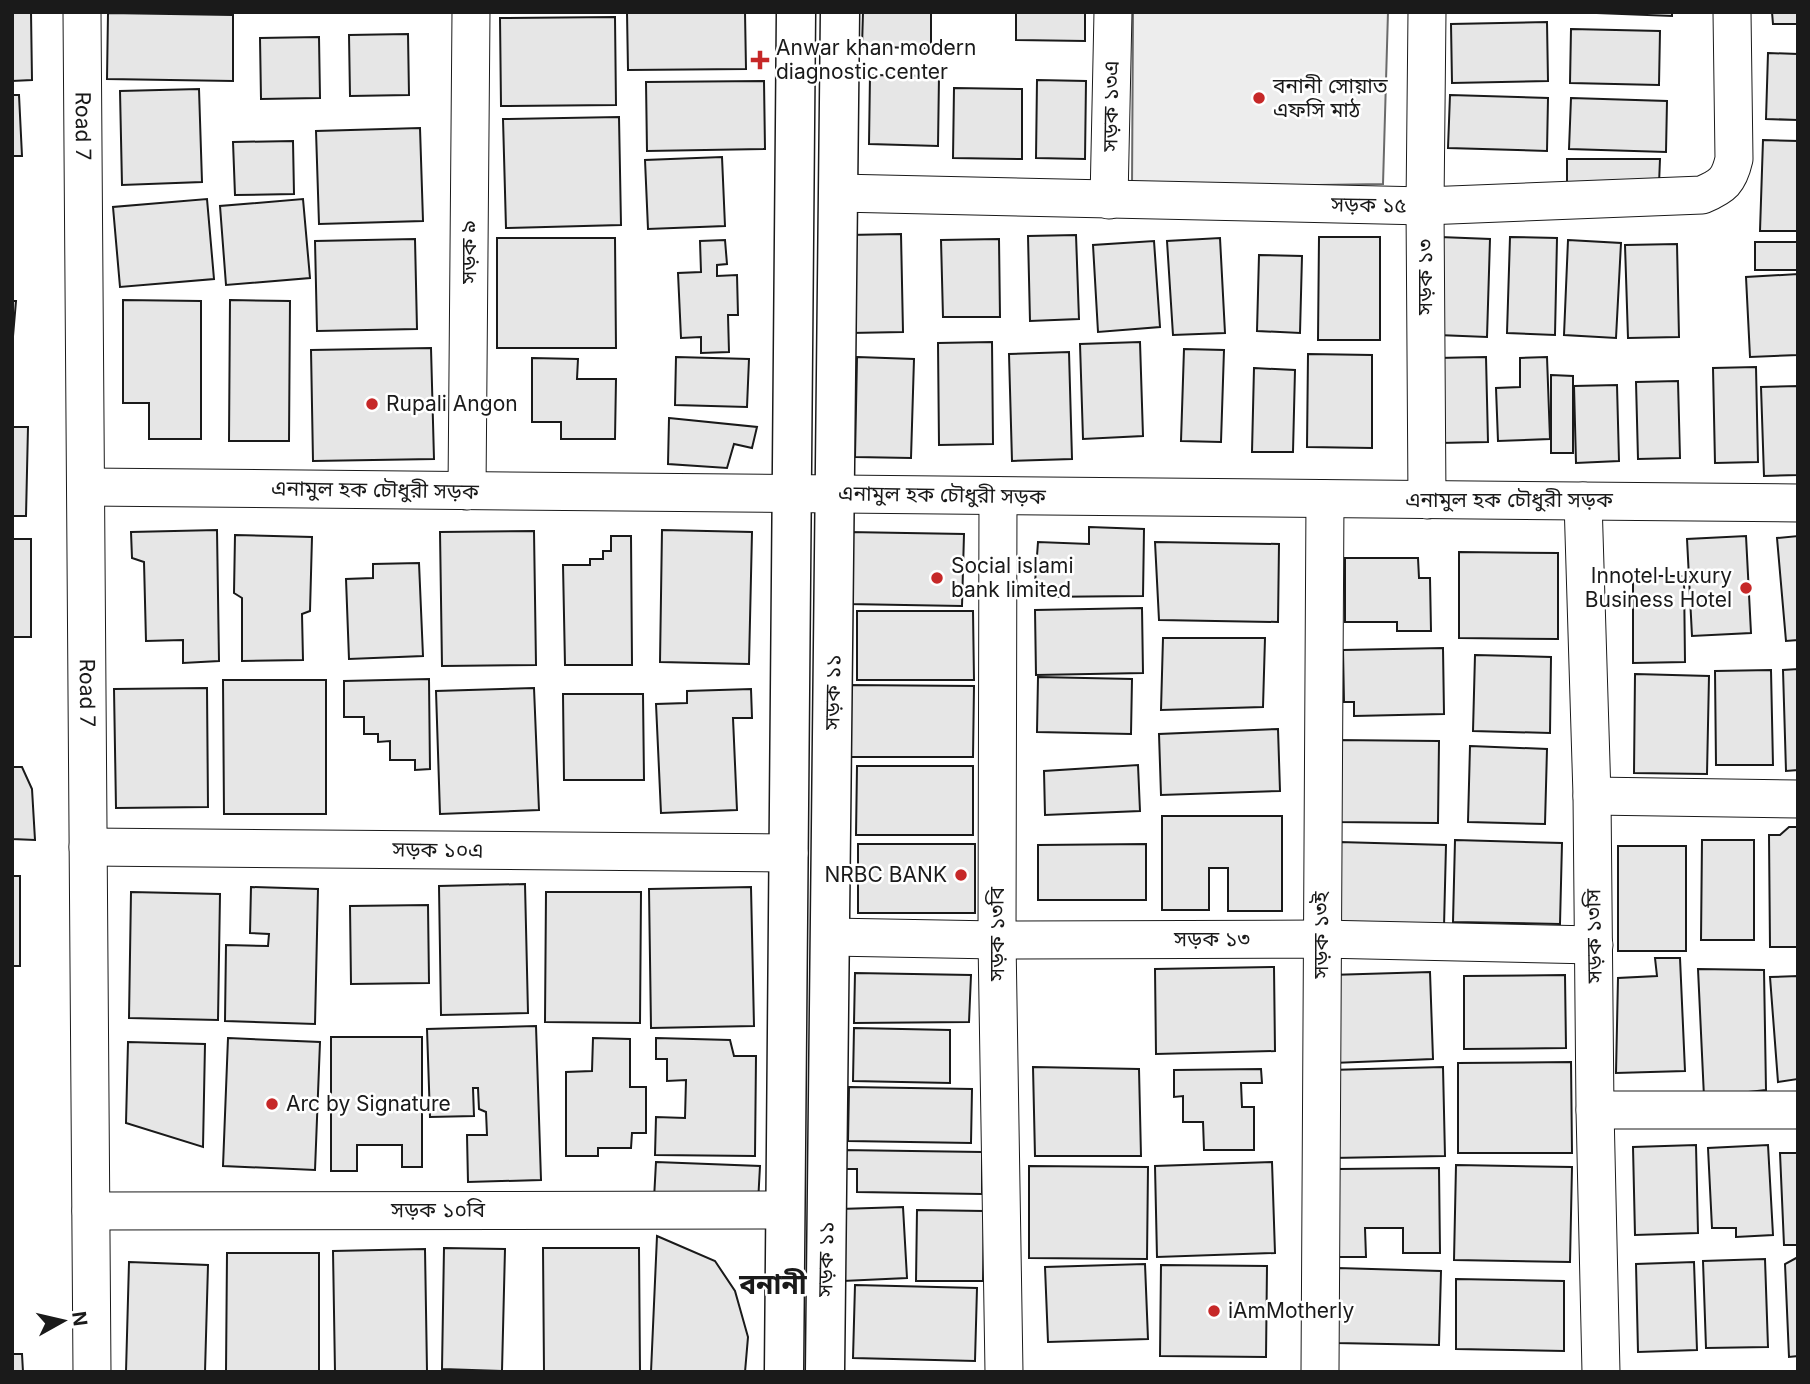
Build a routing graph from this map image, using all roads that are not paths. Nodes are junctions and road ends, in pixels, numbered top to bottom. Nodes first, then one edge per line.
1 (82, 12) edge
2 (471, 12) edge
3 (796, 12) edge
4 (840, 12) edge
5 (1113, 12) edge
6 (1427, 12) edge
7 (1732, 12) edge
8 (838, 194) junction
9 (1109, 200) junction
10 (1424, 206) junction
11 (86, 487) junction
12 (467, 491) junction
13 (792, 494) junction
14 (835, 494) junction
15 (998, 496) junction
16 (1325, 499) junction
17 (1427, 500) junction
18 (1583, 501) junction
19 (1798, 503) edge
20 (1592, 796) junction
21 (1798, 799) edge
22 (88, 847) junction
23 (789, 853) junction
24 (830, 937) junction
25 (1321, 939) junction
26 (997, 940) junction
27 (1594, 945) junction
28 (1595, 1110) junction
29 (1798, 1110) edge
30 (785, 1210) junction
31 (91, 1211) junction
32 (92, 1372) edge
33 (784, 1372) edge
34 (825, 1372) edge
35 (1004, 1372) edge
36 (1320, 1372) edge
37 (1601, 1372) edge

1 - 11 street, Road 7
2 - 12 street, সড়ক ৯
3 - 13 main road, সড়ক ১১
4 - 8 main road, সড়ক ১১
5 - 9 street, সড়ক ১৩এ
6 - 10 street, সড়ক ১৩
7 - 10 street, সড়ক ১৫
8 - 9 street, সড়ক ১৫
8 - 14 main road, সড়ক ১১
9 - 10 street, সড়ক ১৫
10 - 17 street, সড়ক ১৩
11 - 12 street, এনামুল হক চৌধুরী সড়ক
11 - 22 street, Road 7
12 - 13 street, এনামুল হক চৌধুরী সড়ক
13 - 14 street, এনামুল হক চৌধুরী সড়ক
13 - 23 main road, সড়ক ১১
14 - 15 street, এনামুল হক চৌধুরী সড়ক
14 - 24 main road, সড়ক ১১
15 - 16 street, এনামুল হক চৌধুরী সড়ক
15 - 26 street, সড়ক ১৩বি
16 - 17 street, এনামুল হক চৌধুরী সড়ক
16 - 25 street, সড়ক ১৩ই
17 - 18 street, এনামুল হক চৌধুরী সড়ক
18 - 19 street, এনামুল হক চৌধুরী সড়ক
18 - 20 street, সড়ক ১৩সি
20 - 21 street
20 - 27 street, সড়ক ১৩সি
22 - 23 street, সড়ক ১০এ
22 - 31 street, Road 7
23 - 30 main road, সড়ক ১১
24 - 26 street, সড়ক ১৩
24 - 34 main road, সড়ক ১১
25 - 26 street, সড়ক ১৩
25 - 27 street, সড়ক ১৩
25 - 36 street, সড়ক ১৩ই
26 - 35 street, সড়ক ১৩বি
27 - 28 street, সড়ক ১৩সি
28 - 29 street
28 - 37 street, সড়ক ১৩সি
30 - 31 street, সড়ক ১০বি
30 - 33 main road, সড়ক ১১
31 - 32 street, Road 7

